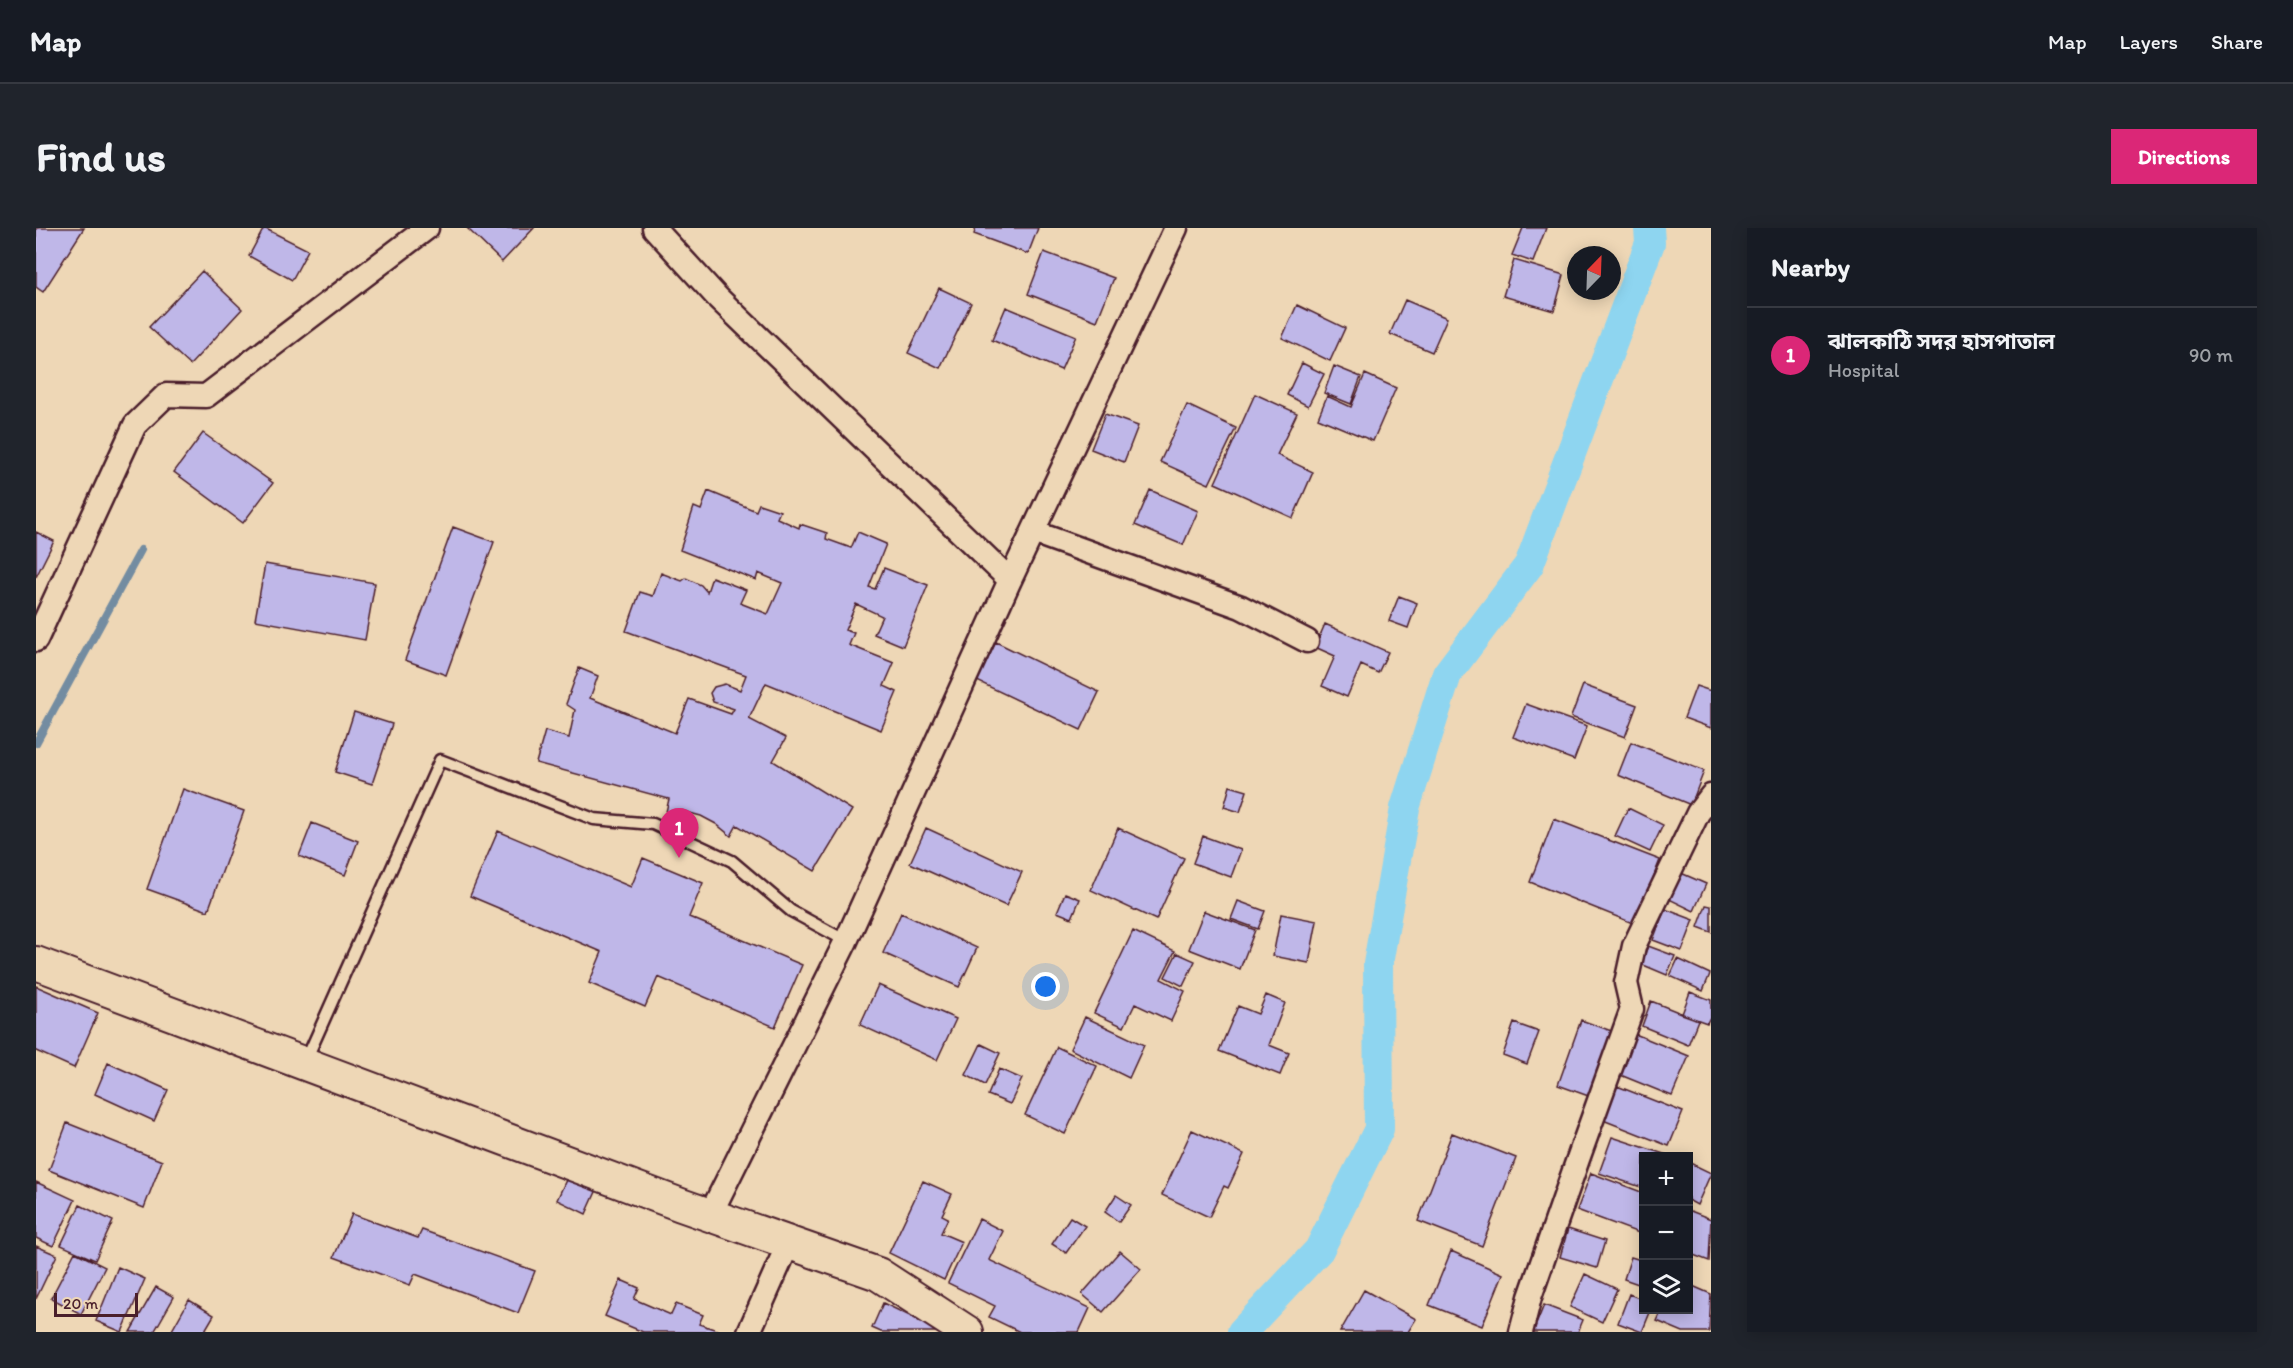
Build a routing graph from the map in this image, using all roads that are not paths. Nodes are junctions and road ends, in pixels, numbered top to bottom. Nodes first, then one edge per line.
1 (427, 228) edge
2 (654, 228) edge
3 (1176, 228) edge
4 (1033, 532) junction
5 (1010, 580) junction
6 (36, 640) edge
7 (1307, 641) dead end
8 (1711, 796) edge
9 (846, 941) junction
10 (36, 963) edge
11 (304, 1064) junction
12 (710, 1215) junction
13 (789, 1242) junction
14 (749, 1332) edge
15 (967, 1332) edge
16 (1521, 1332) edge

1 - 6 street
2 - 5 street
3 - 4 street
4 - 5 street
4 - 7 street
5 - 9 street
8 - 16 street
9 - 11 lane
9 - 12 street
10 - 11 main road
11 - 12 main road
12 - 13 main road
13 - 14 street
13 - 15 main road

